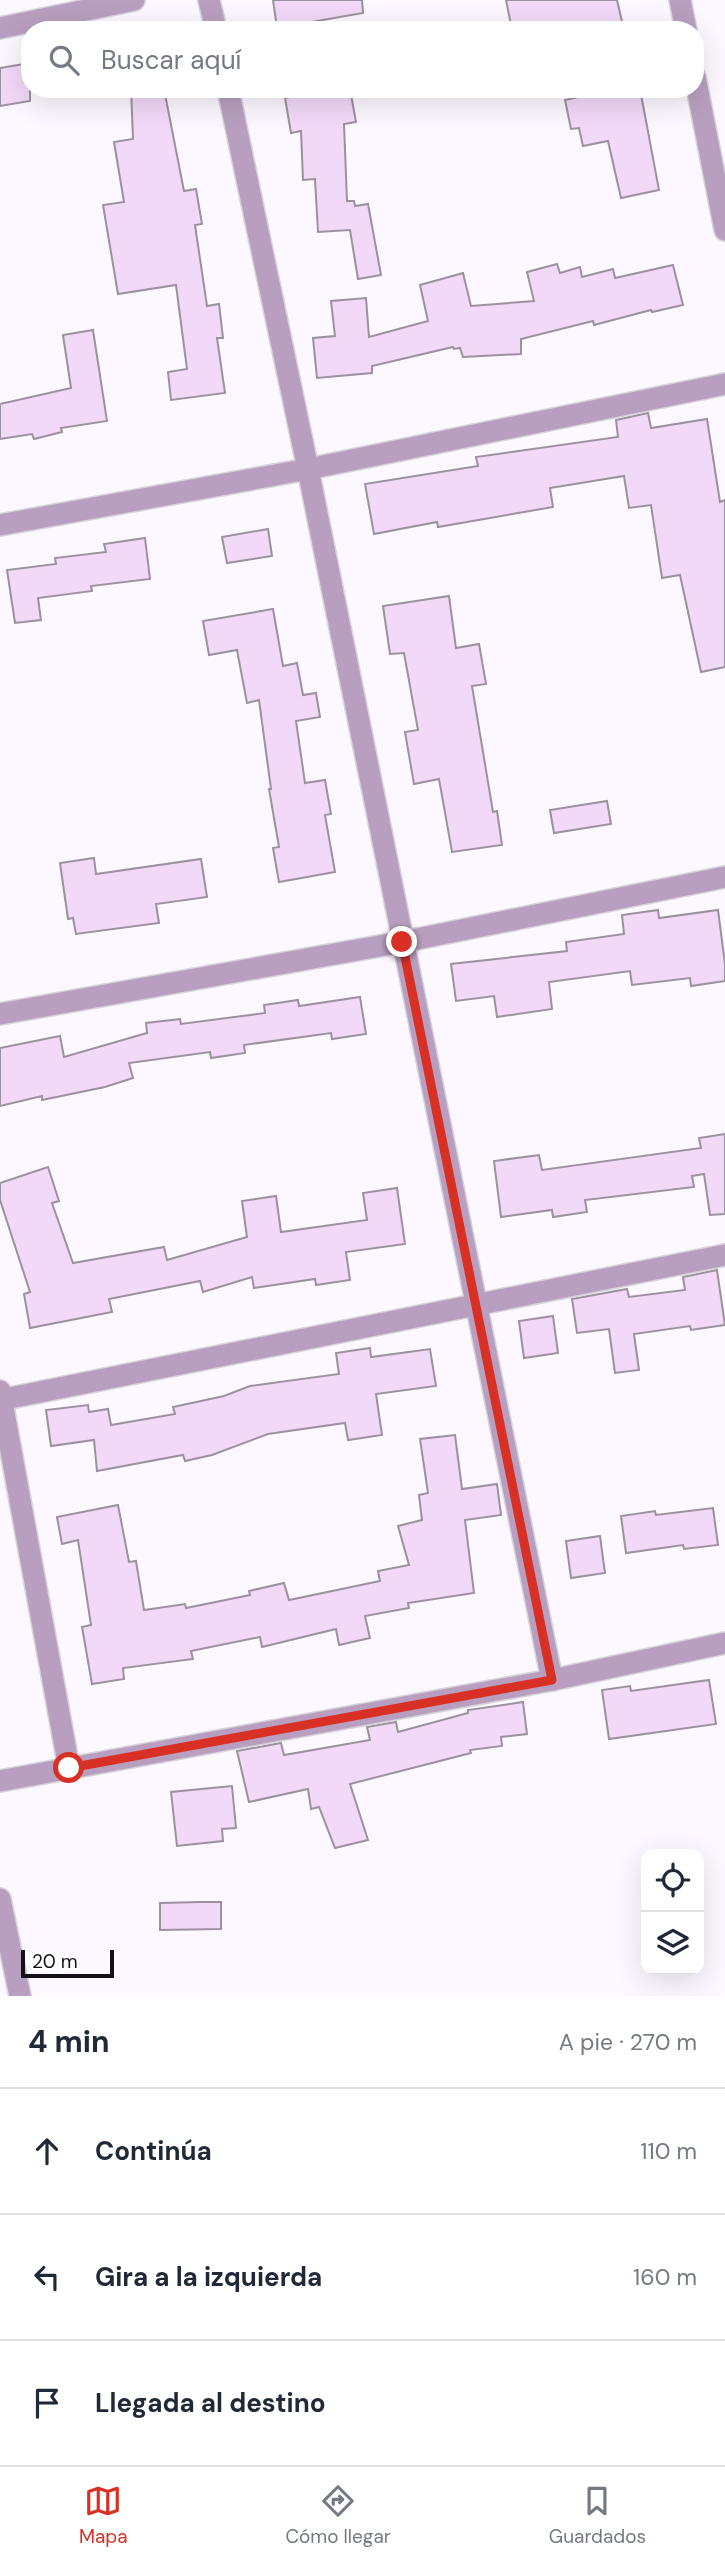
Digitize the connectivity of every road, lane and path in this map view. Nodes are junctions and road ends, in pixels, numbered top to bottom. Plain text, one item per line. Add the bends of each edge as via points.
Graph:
1 (134, 0) edge
2 (209, 0) edge
3 (680, 0) edge
4 (34, 21) edge
5 (214, 21) edge
6 (684, 21) edge
7 (21, 24) edge
8 (0, 28) edge
9 (230, 98) edge
10 (699, 98) edge
11 (725, 230) edge
12 (725, 384) edge
13 (308, 469) junction
14 (0, 524) edge
15 (725, 877) edge
16 (402, 942) junction
17 (0, 1014) edge
18 (725, 1255) edge
19 (475, 1305) junction
20 (1, 1397) edge
21 (725, 1643) edge
22 (552, 1680) junction
23 (69, 1768) junction
24 (0, 1781) edge
25 (0, 1899) edge
26 (20, 1996) edge

1 - 4 street
2 - 5 street
3 - 6 street
7 - 8 street
9 - 13 street
10 - 11 street
12 - 13 street
13 - 14 street
13 - 16 street
15 - 16 street
16 - 17 street
16 - 19 street
18 - 19 street
19 - 20 street
19 - 22 street
20 - 23 street
21 - 22 street
22 - 23 street
23 - 24 street
25 - 26 street

